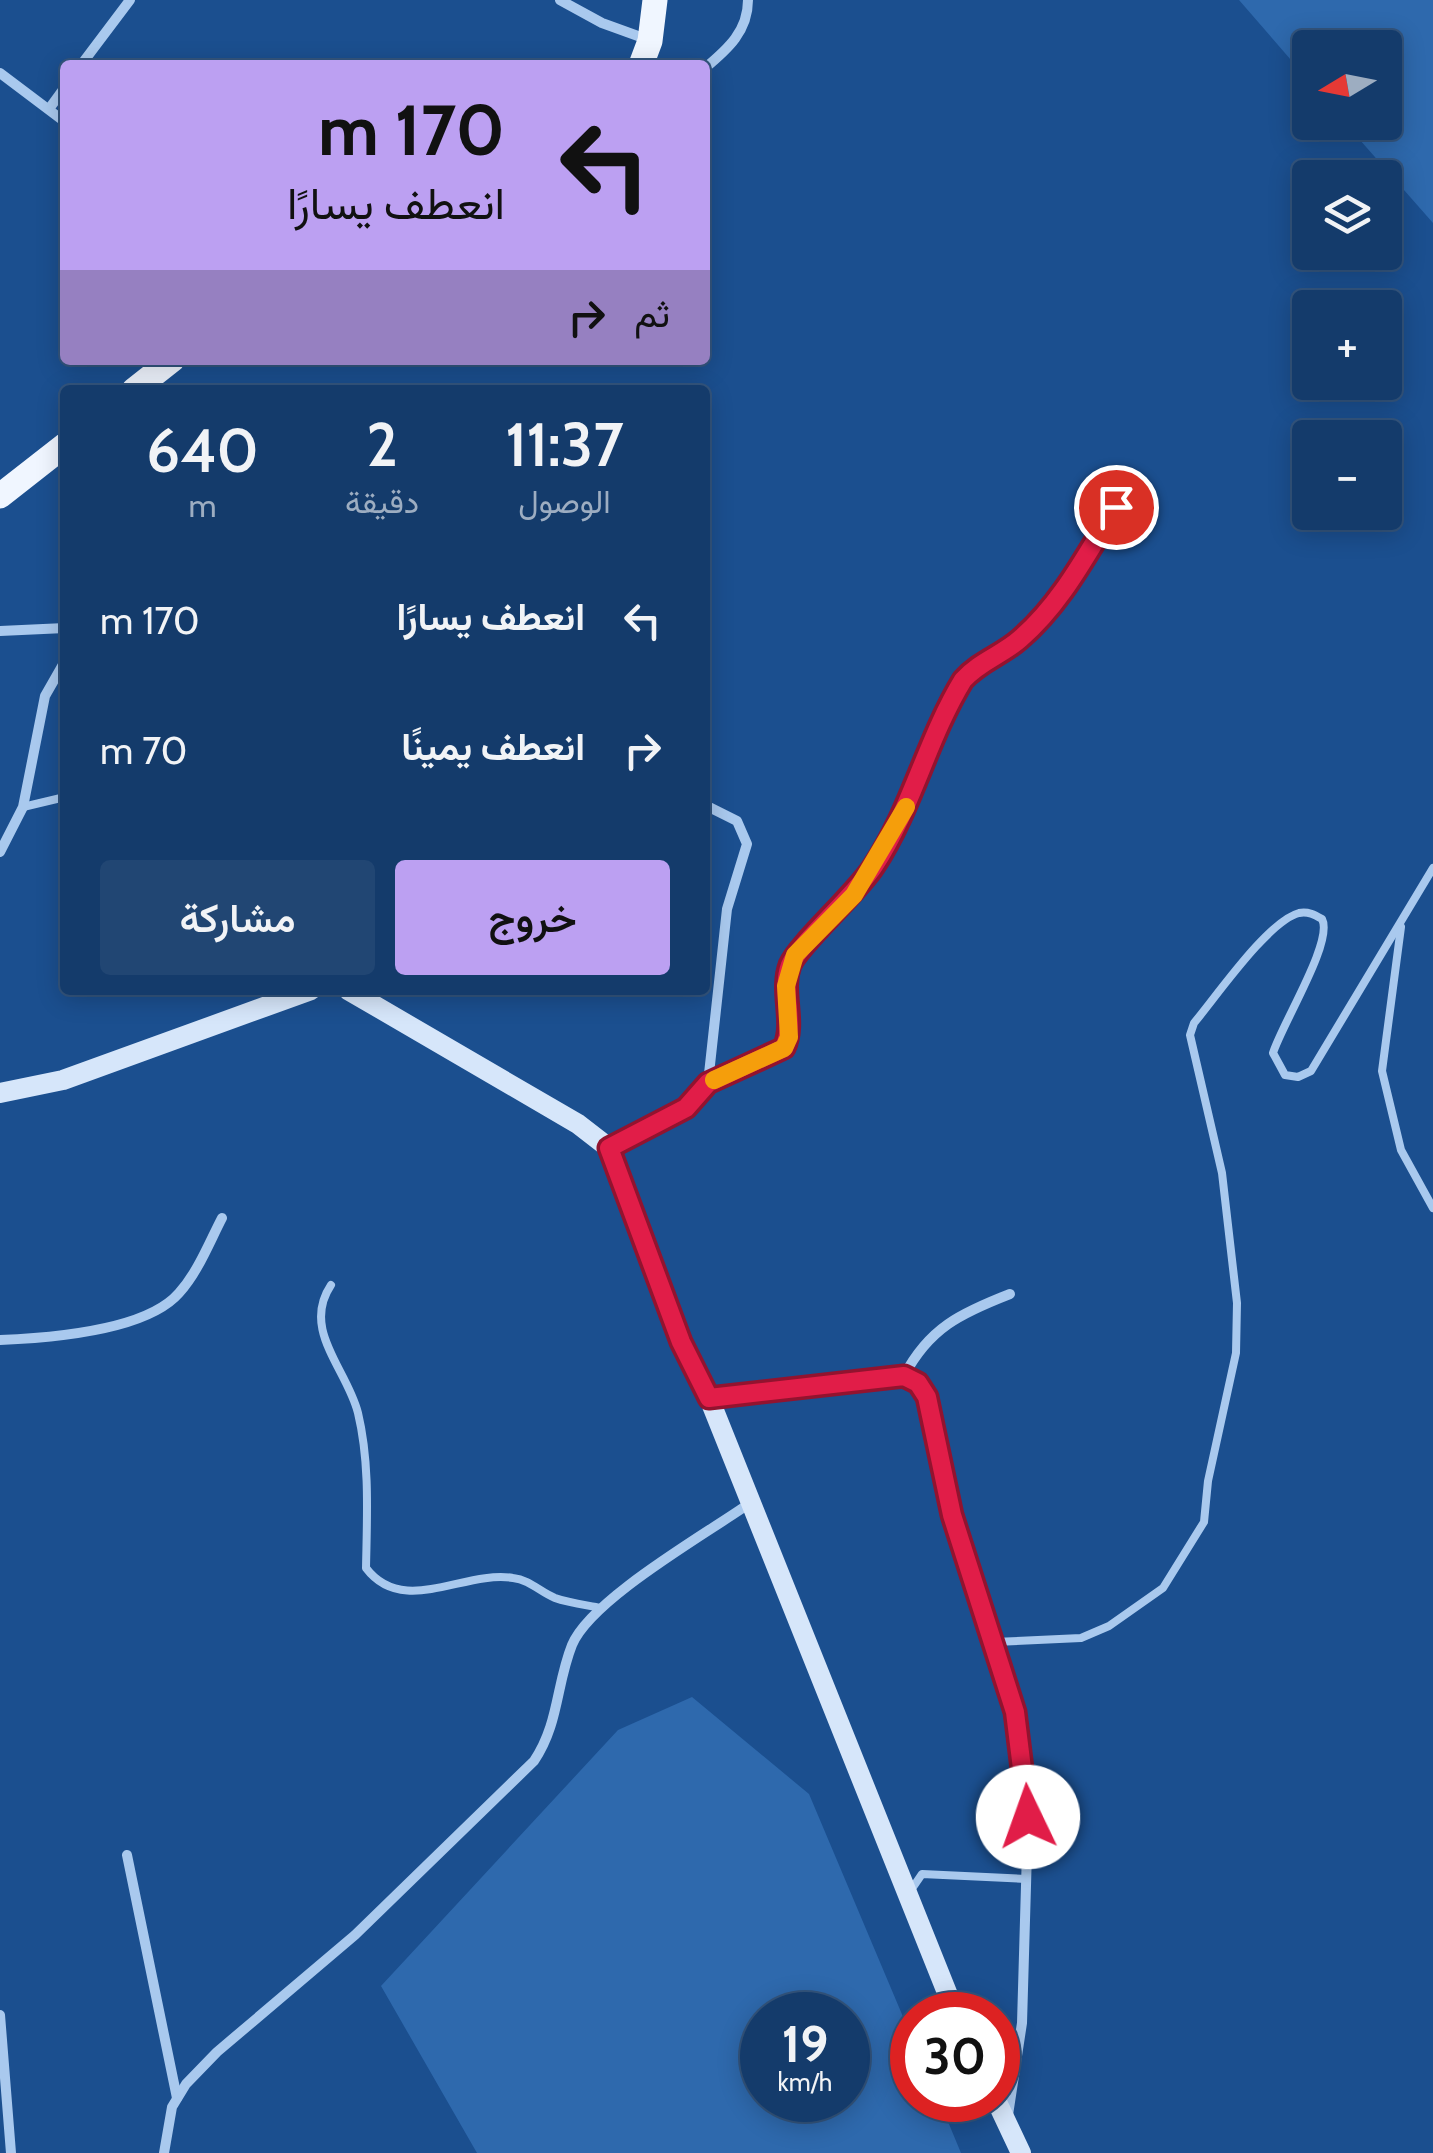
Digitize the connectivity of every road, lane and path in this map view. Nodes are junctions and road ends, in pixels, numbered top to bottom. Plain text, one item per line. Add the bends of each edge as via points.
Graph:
1 (130, 0) edge
2 (560, 0) edge
3 (655, 0) edge
4 (748, 0) edge
5 (645, 53) edge
6 (86, 60) edge
7 (710, 64) edge
8 (0, 73) edge
9 (60, 93) edge
10 (48, 109) junction
11 (60, 118) edge
12 (166, 365) edge
13 (140, 385) edge
14 (60, 449) edge
15 (0, 496) edge
16 (1116, 507) dead end
17 (60, 628) edge
18 (0, 631) edge
19 (60, 670) edge
20 (60, 797) edge
21 (23, 806) junction
22 (710, 808) edge
23 (0, 852) edge
24 (1433, 868) edge
25 (1401, 922) junction
26 (297, 995) edge
27 (357, 995) edge
28 (708, 1083) junction
29 (0, 1093) edge
30 (609, 1148) junction
31 (1433, 1208) edge
32 (222, 1218) dead end
33 (331, 1285) dead end
34 (1010, 1294) dead end
35 (0, 1340) edge
36 (904, 1376) junction
37 (709, 1398) junction
38 (750, 1503) junction
39 (601, 1608) junction
40 (994, 1642) junction
41 (127, 1855) dead end
42 (1026, 1879) junction
43 (906, 1896) junction
44 (946, 1992) edge
45 (0, 2014) edge
46 (1020, 2037) edge
47 (177, 2099) junction
48 (1007, 2122) edge
49 (11, 2153) edge
50 (164, 2153) edge
51 (1021, 2153) edge

1 - 6 street
2 - 5 street
3 - 5 main road
4 - 7 street via 735,42
8 - 10 street
9 - 10 street
10 - 11 street
12 - 13 main road
14 - 15 main road
16 - 28 street via 1058,600 1018,642 979,662 957,689 874,866 795,955 786,986 784,1048
17 - 18 street
19 - 21 street via 45,696
20 - 21 lane
21 - 23 street
22 - 28 street via 737,821 747,844 727,909
24 - 25 lane
25 - 31 lane via 1382,1071 1401,1150
25 - 40 lane via 1310,1072 1298,1078 1286,1075 1272,1053 1326,940 1327,927 1311,913 1299,913 1272,933 1194,1023 1190,1036 1222,1172 1237,1303 1236,1353 1204,1522 1163,1588 1109,1626 1082,1638
26 - 29 street via 63,1080
27 - 30 street
28 - 30 street via 686,1108
30 - 37 street via 681,1342
32 - 35 street via 178,1295 153,1313
33 - 39 lane via 319,1325 358,1413 366,1568 374,1579 394,1591 510,1577 553,1598
34 - 36 street via 949,1320 926,1338
36 - 37 street
36 - 40 street via 927,1397 952,1515
37 - 38 street
38 - 39 street
38 - 43 street
39 - 47 street via 570,1648 550,1737 534,1761 355,1935 217,2052
40 - 42 street via 1025,1764
41 - 47 street
42 - 43 lane via 922,1874
42 - 46 street
43 - 44 street
45 - 49 street
47 - 50 street
48 - 51 street

